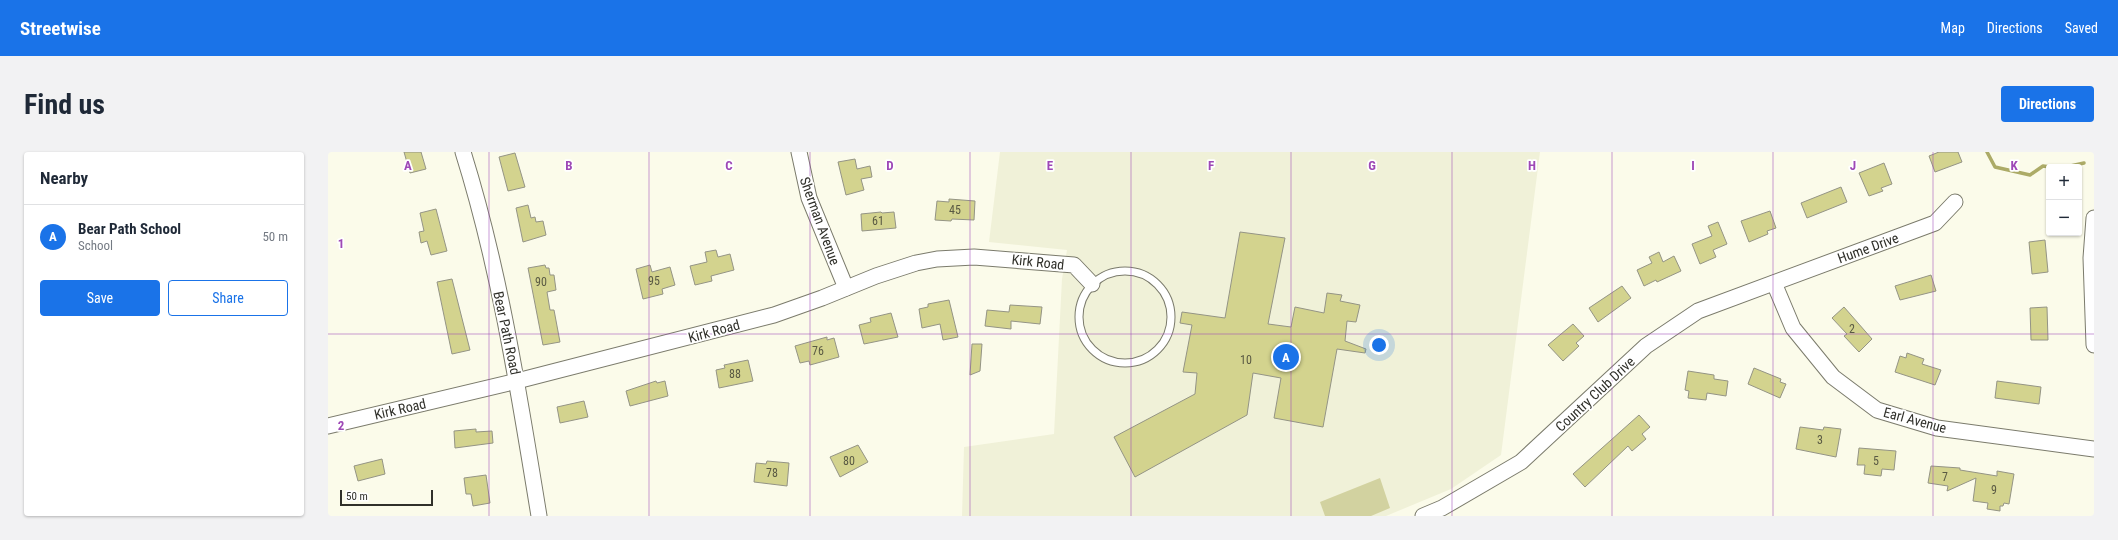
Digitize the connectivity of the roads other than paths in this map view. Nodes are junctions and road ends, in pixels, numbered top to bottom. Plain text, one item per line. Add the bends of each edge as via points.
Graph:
1 (463, 152) edge
2 (799, 152) edge
3 (1955, 202) dead end
4 (2094, 218) edge
5 (1774, 283) junction
6 (1092, 284) junction
7 (846, 288) junction
8 (2094, 345) edge
9 (517, 381) junction
10 (328, 426) edge
11 (2094, 449) edge
12 (539, 516) edge
13 (1423, 516) edge

1 - 9 street, Bear Path Road via 480,208
2 - 7 street, Sherman Avenue via 809,198
3 - 5 street, Hume Drive via 1936,223
4 - 8 street via 2091,258
5 - 11 street, Earl Avenue via 1794,328 1823,365 1833,377 1876,410 1937,428
5 - 13 street, Country Club Drive via 1698,311 1646,346 1521,462 1442,508
6 - 6 lane via 1082,298 1079,313 1080,329 1087,344 1098,355 1113,362 1129,363 1144,359 1158,350 1166,338 1170,324 1170,309 1166,296 1157,284 1145,275 1132,271 1117,271 1103,276
6 - 7 street, Kirk Road via 1074,266 974,257 916,263 896,268
7 - 9 street, Kirk Road via 774,315
9 - 10 street, Kirk Road
9 - 12 street, Bear Path Road

